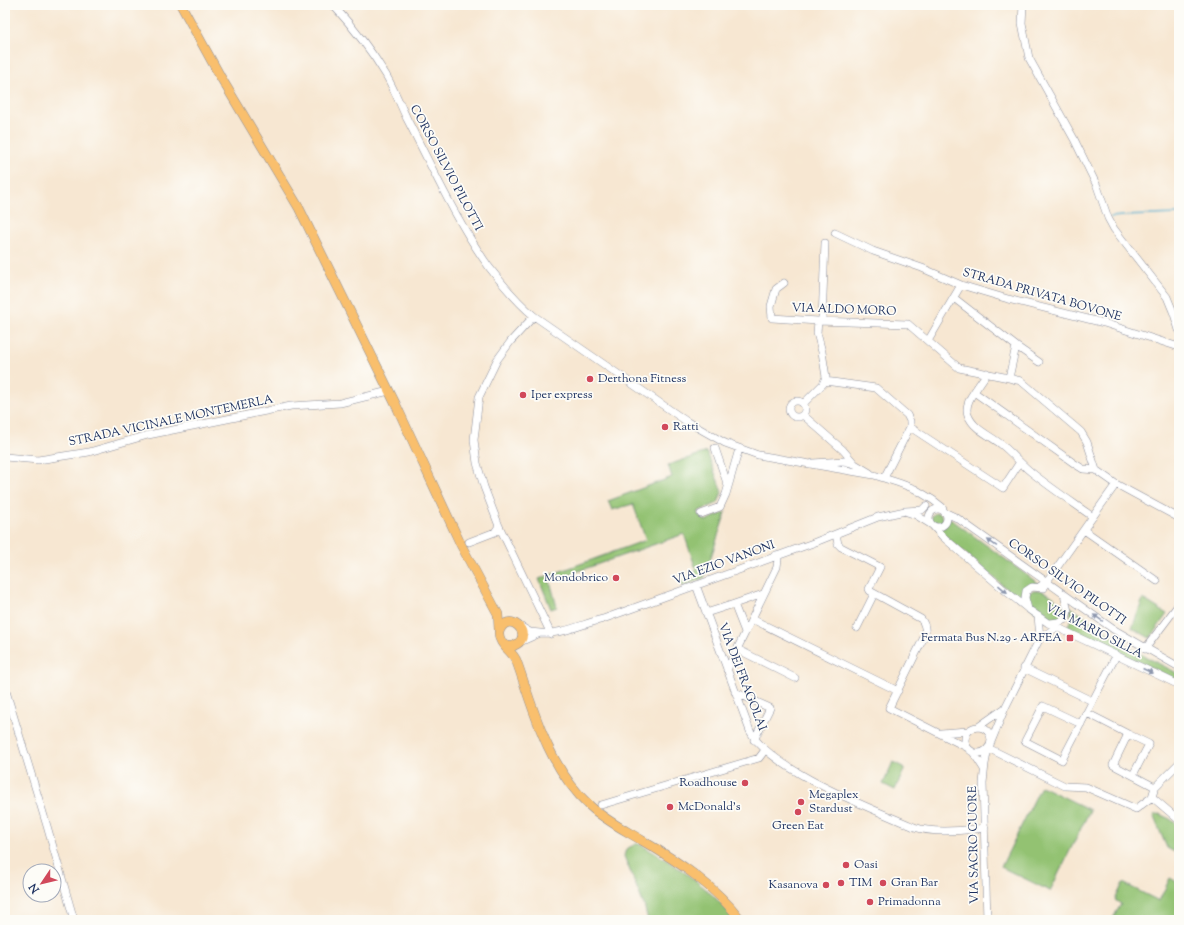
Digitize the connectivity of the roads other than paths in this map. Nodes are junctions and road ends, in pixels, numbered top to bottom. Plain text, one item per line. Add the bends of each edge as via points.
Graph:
1 (181, 5) edge
2 (333, 5) edge
3 (1023, 5) edge
4 (835, 233) dead end
5 (826, 243) dead end
6 (784, 283) dead end
7 (961, 285) junction
8 (954, 298) junction
9 (534, 316) junction
10 (820, 321) junction
11 (1179, 330) edge
12 (928, 340) junction
13 (1016, 346) junction
14 (1179, 347) edge
15 (1039, 362) dead end
16 (987, 373) junction
17 (1009, 378) junction
18 (825, 381) junction
19 (389, 391) junction
20 (974, 392) junction
21 (803, 404) junction
22 (803, 415) junction
23 (910, 427) junction
24 (838, 446) junction
25 (715, 448) dead end
26 (739, 449) junction
27 (5, 457) edge
28 (837, 462) junction
29 (1020, 462) junction
30 (852, 463) junction
31 (803, 464) junction
32 (1096, 470) junction
33 (842, 471) junction
34 (874, 475) junction
35 (884, 478) junction
36 (1116, 484) junction
37 (728, 487) junction
38 (915, 490) junction
39 (926, 506) junction
40 (905, 511) junction
41 (944, 512) junction
42 (701, 514) dead end
43 (929, 516) junction
44 (1093, 517) junction
45 (1179, 518) edge
46 (932, 525) junction
47 (499, 526) junction
48 (1084, 530) junction
49 (836, 534) junction
50 (469, 542) dead end
51 (776, 555) junction
52 (1157, 581) dead end
53 (1046, 582) junction
54 (696, 585) junction
55 (1039, 587) junction
56 (1058, 590) junction
57 (764, 594) junction
58 (874, 594) junction
59 (1064, 595) junction
60 (490, 600) junction
61 (734, 604) junction
62 (1179, 604) edge
63 (1028, 609) junction
64 (706, 613) junction
65 (1038, 616) junction
66 (752, 619) junction
67 (1048, 623) junction
68 (515, 624) junction
69 (1057, 627) junction
70 (857, 628) dead end
71 (500, 630) junction
72 (746, 632) junction
73 (540, 633) junction
74 (551, 634) junction
75 (1040, 638) junction
76 (520, 642) junction
77 (505, 645) junction
78 (737, 649) junction
79 (1145, 649) junction
80 (1116, 656) junction
81 (519, 667) junction
82 (1179, 667) edge
83 (1024, 668) junction
84 (727, 670) junction
85 (795, 678) dead end
86 (1179, 685) edge
87 (5, 688) edge
88 (898, 691) junction
89 (735, 692) junction
90 (1092, 701) junction
91 (1005, 708) junction
92 (1086, 713) junction
93 (1081, 724) junction
94 (978, 727) junction
95 (968, 731) junction
96 (941, 733) junction
97 (1128, 734) junction
98 (754, 740) junction
99 (989, 745) junction
100 (765, 750) junction
101 (970, 750) junction
102 (1179, 763) edge
103 (984, 769) junction
104 (1133, 775) junction
105 (1156, 786) junction
106 (1152, 797) junction
107 (601, 806) dead end
108 (1179, 820) edge
109 (985, 828) junction
110 (74, 920) edge
111 (741, 920) edge
112 (987, 920) edge

1 - 19 main road via 299,208
2 - 9 street, CORSO SILVIO PILOTTI via 369,48 386,76 456,216 478,252 503,285
3 - 11 street via 1022,22 1029,58 1074,139 1114,229 1166,297
4 - 7 street, STRADA PRIVATA BOVONE via 873,251
5 - 10 street
6 - 10 street, VIA ALDO MORO via 776,289 771,306 772,318
7 - 8 street
7 - 14 street, STRADA PRIVATA BOVONE via 1104,323
8 - 12 street
8 - 13 street
9 - 26 street, CORSO SILVIO PILOTTI via 686,421 725,444
9 - 47 street via 497,360 479,397 474,440 477,463
10 - 12 street, VIA ALDO MORO via 908,324
10 - 18 street via 817,333
12 - 16 street, VIA ALDO MORO via 959,368
13 - 15 street
13 - 17 street
16 - 17 street, VIA ALDO MORO
16 - 20 street
17 - 32 street, VIA ALDO MORO via 1021,382 1081,432
18 - 21 street
18 - 23 street via 876,388 907,415
19 - 27 street, STRADA VICINALE MONTEMERLA via 340,403 291,406 155,434 89,452 38,460
19 - 60 main road via 461,546
20 - 29 street via 967,406 972,421
20 - 32 street via 1075,464 1083,469
21 - 22 street
21 - 22 street via 796,402 791,404 789,409 793,416
22 - 24 street
23 - 29 street via 1003,488
23 - 35 street
24 - 28 street
24 - 30 street
25 - 37 street
26 - 31 street, CORSO SILVIO PILOTTI
26 - 37 street
28 - 30 street, CORSO SILVIO PILOTTI
28 - 31 street, CORSO SILVIO PILOTTI
28 - 33 street
29 - 44 street
30 - 33 street
30 - 34 street, CORSO SILVIO PILOTTI
31 - 33 street, CORSO SILVIO PILOTTI
32 - 36 street
33 - 34 street, CORSO SILVIO PILOTTI
34 - 35 street, CORSO SILVIO PILOTTI
35 - 38 street, CORSO SILVIO PILOTTI
36 - 44 street
36 - 45 street
37 - 42 street via 720,507
38 - 39 street
38 - 41 street, CORSO SILVIO PILOTTI via 933,500
39 - 40 street, VIA EZIO VANONI via 922,510
39 - 43 street
40 - 46 street
40 - 49 street, VIA EZIO VANONI via 878,517
41 - 43 street via 936,510
41 - 46 street via 945,524 938,527
53 -> 41 street, CORSO SILVIO PILOTTI via 957,518
43 - 46 street
44 - 48 street
46 -> 63 street, VIA MARIO SILLA
47 - 50 street via 495,532
47 - 74 street
48 - 52 street
48 - 53 street
49 - 51 street, VIA EZIO VANONI
49 - 58 street via 841,547 880,567 869,589
51 - 54 street, VIA EZIO VANONI
51 - 57 street via 776,567
53 - 55 street
53 - 56 street, CORSO SILVIO PILOTTI
54 - 64 street, VIA DEI FRAGOLAI
54 - 74 street, VIA EZIO VANONI via 603,619
55 - 56 street
55 - 63 street via 1032,587 1026,591
56 - 59 street, CORSO SILVIO PILOTTI
57 - 61 street
57 - 66 street
58 - 70 street
58 - 88 street via 921,619 925,627 925,635
59 - 67 street via 1068,611 1066,618
79 -> 59 street, CORSO SILVIO PILOTTI
60 - 68 main road
60 - 71 main road via 498,614
61 - 64 street
61 - 72 street
62 - 79 street
63 - 65 street, VIA MARIO SILLA
64 - 84 street, VIA DEI FRAGOLAI
65 - 67 street, VIA MARIO SILLA
65 - 75 street
66 - 72 street
66 - 88 street
67 - 69 street, VIA MARIO SILLA
68 - 71 main road via 507,623
68 - 73 street, VIA EZIO VANONI via 530,632
68 - 76 main road via 520,627
69 - 75 street
69 - 80 street, VIA MARIO SILLA
71 - 77 main road via 499,639
72 - 78 street
73 - 74 street, VIA EZIO VANONI
73 - 76 street
75 - 83 street, VIA SACRO CUORE
76 - 77 main road via 513,646
76 - 81 main road
77 - 81 main road
78 - 84 street
78 - 85 street
79 - 82 street, CORSO SILVIO PILOTTI
80 -> 86 street, VIA MARIO SILLA
80 - 90 street
81 - 111 main road via 535,717 553,757 574,790 607,820 683,866 720,897
83 - 90 street
83 - 91 street, VIA SACRO CUORE
84 - 89 street, VIA DEI FRAGOLAI
87 - 110 street
88 - 96 street via 889,708
89 - 98 street, VIA DEI FRAGOLAI
89 - 98 street via 770,708
90 - 92 street
91 - 94 street
91 - 99 street, VIA SACRO CUORE
92 - 93 street
92 - 97 street
93 - 93 street via 1043,706 1025,741 1062,760
94 - 95 street
94 - 99 street via 990,734
95 - 96 street
95 - 101 street via 965,743
96 - 101 street
97 - 104 street via 1113,765
97 - 104 street via 1149,744
98 - 100 street, VIA DEI FRAGOLAI
99 - 101 street via 980,753
99 - 103 street, VIA SACRO CUORE
99 - 106 street via 1065,786 1086,787 1136,809
100 - 107 street via 759,758
100 - 109 street, VIA DEI FRAGOLAI via 818,783 922,830
101 - 103 street, VIA SACRO CUORE
102 - 105 street
103 - 109 street, VIA SACRO CUORE
104 - 105 street
105 - 106 street
106 - 108 street
109 - 112 street, VIA SACRO CUORE

